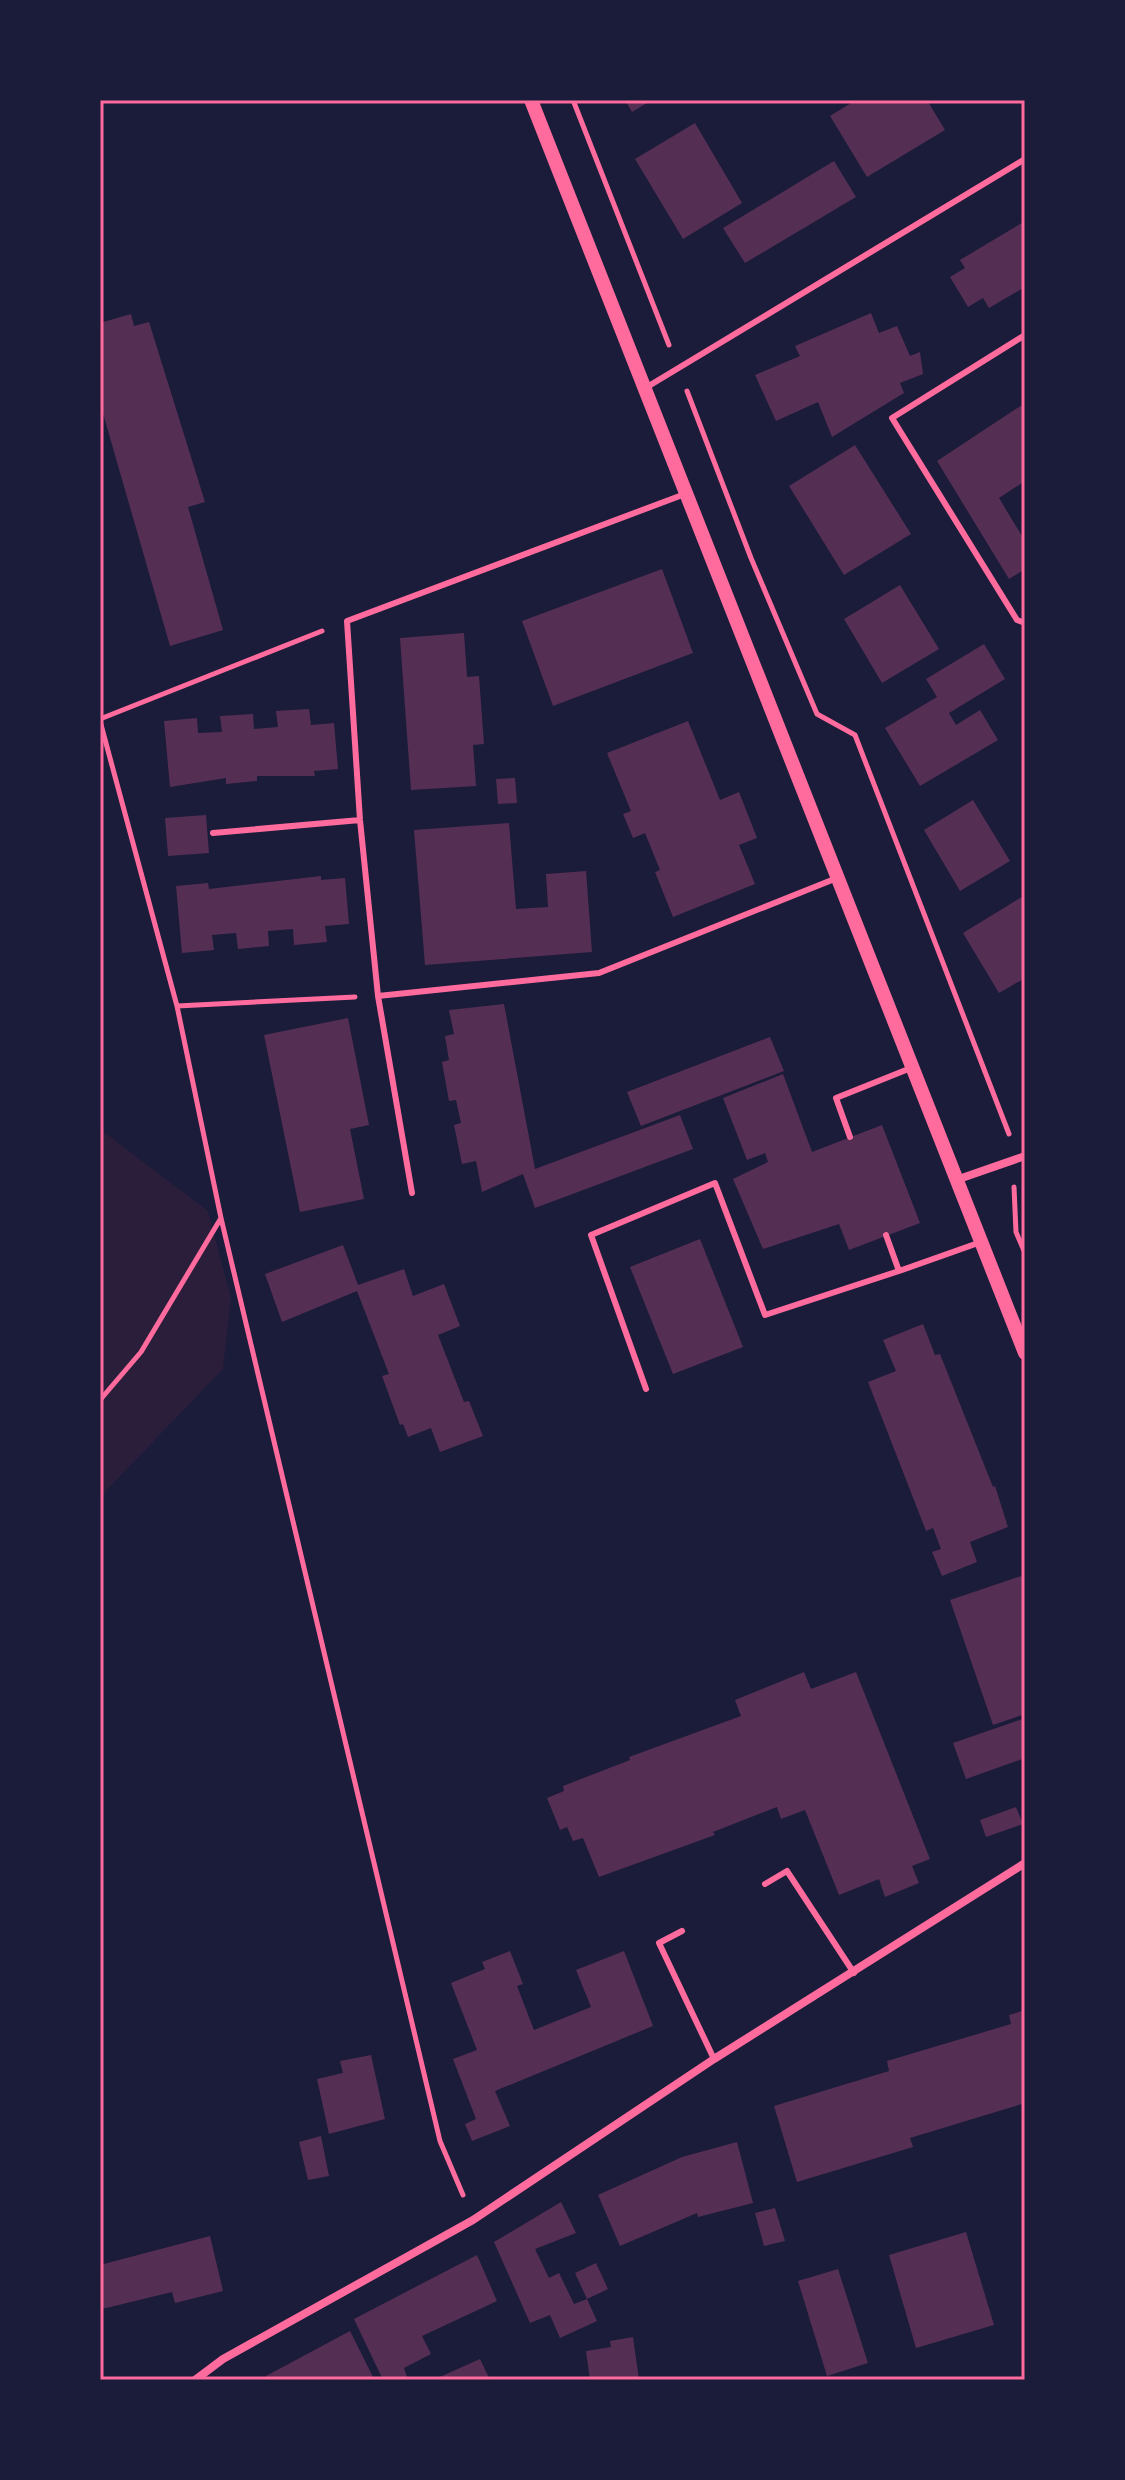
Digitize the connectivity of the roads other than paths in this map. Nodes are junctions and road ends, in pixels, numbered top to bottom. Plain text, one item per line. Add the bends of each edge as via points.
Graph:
1 (531, 100) edge
2 (1025, 159) edge
3 (1025, 335) edge
4 (644, 389) junction
5 (685, 494) junction
6 (1025, 623) edge
7 (360, 820) junction
8 (213, 833) dead end
9 (837, 878) junction
10 (378, 996) junction
11 (911, 1068) junction
12 (850, 1137) dead end
13 (1025, 1156) edge
14 (956, 1180) junction
15 (412, 1193) dead end
16 (886, 1235) dead end
17 (981, 1242) junction
18 (899, 1271) junction
19 (1025, 1353) edge
20 (646, 1389) dead end
21 (1025, 1863) edge
22 (765, 1884) dead end
23 (682, 1931) dead end
24 (854, 1973) junction
25 (714, 2059) junction
26 (195, 2380) edge

1 - 4 street
2 - 4 lane
3 - 6 lane via 892,418 1017,620
4 - 5 street
5 - 7 lane via 347,621
5 - 9 street
7 - 8 lane
7 - 10 lane
9 - 10 lane via 599,973
9 - 11 street
10 - 15 lane
11 - 12 lane via 836,1098
11 - 14 street
13 - 14 street
14 - 17 street
16 - 18 lane
17 - 18 lane
17 - 19 street
18 - 20 lane via 765,1315 715,1183 591,1235
21 - 24 street
22 - 24 lane via 787,1871
23 - 25 lane via 659,1943
24 - 25 street
25 - 26 street via 473,2220 223,2359

